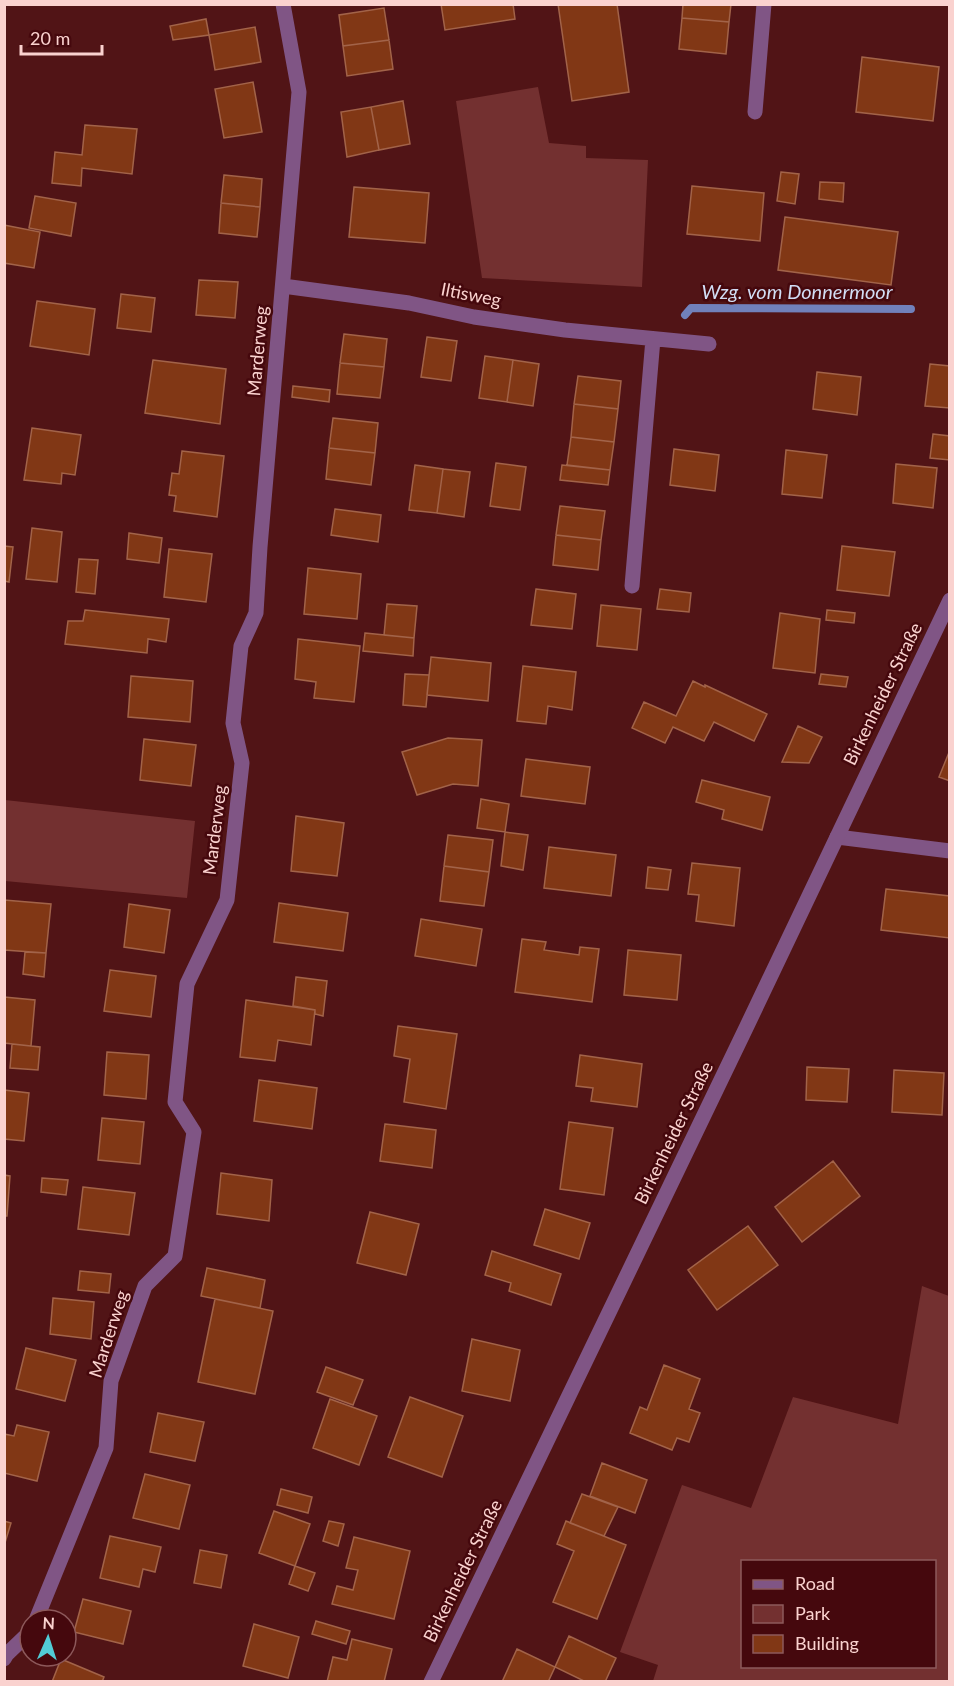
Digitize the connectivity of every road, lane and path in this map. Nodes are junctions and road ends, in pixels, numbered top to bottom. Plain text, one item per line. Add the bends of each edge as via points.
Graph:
1 (283, 4) edge
2 (764, 4) edge
3 (755, 112) dead end
4 (283, 285) junction
5 (653, 339) junction
6 (709, 344) dead end
7 (632, 586) dead end
8 (950, 600) edge
9 (837, 837) junction
10 (950, 851) edge
11 (41, 1608) edge
12 (18, 1643) edge
13 (4, 1659) edge
14 (431, 1682) edge

1 - 4 street, Marderweg via 300,92
2 - 3 street
4 - 5 street, Iltisweg via 410,303 474,317
4 - 11 street, Marderweg via 256,613 241,646 233,723 242,763 227,900 187,984 176,1102 194,1132 175,1256 145,1286 111,1381 106,1448
5 - 6 street, Iltisweg
5 - 7 street
8 - 9 street, Birkenheider Straße
9 - 10 street
9 - 14 street, Birkenheider Straße
12 - 13 street

